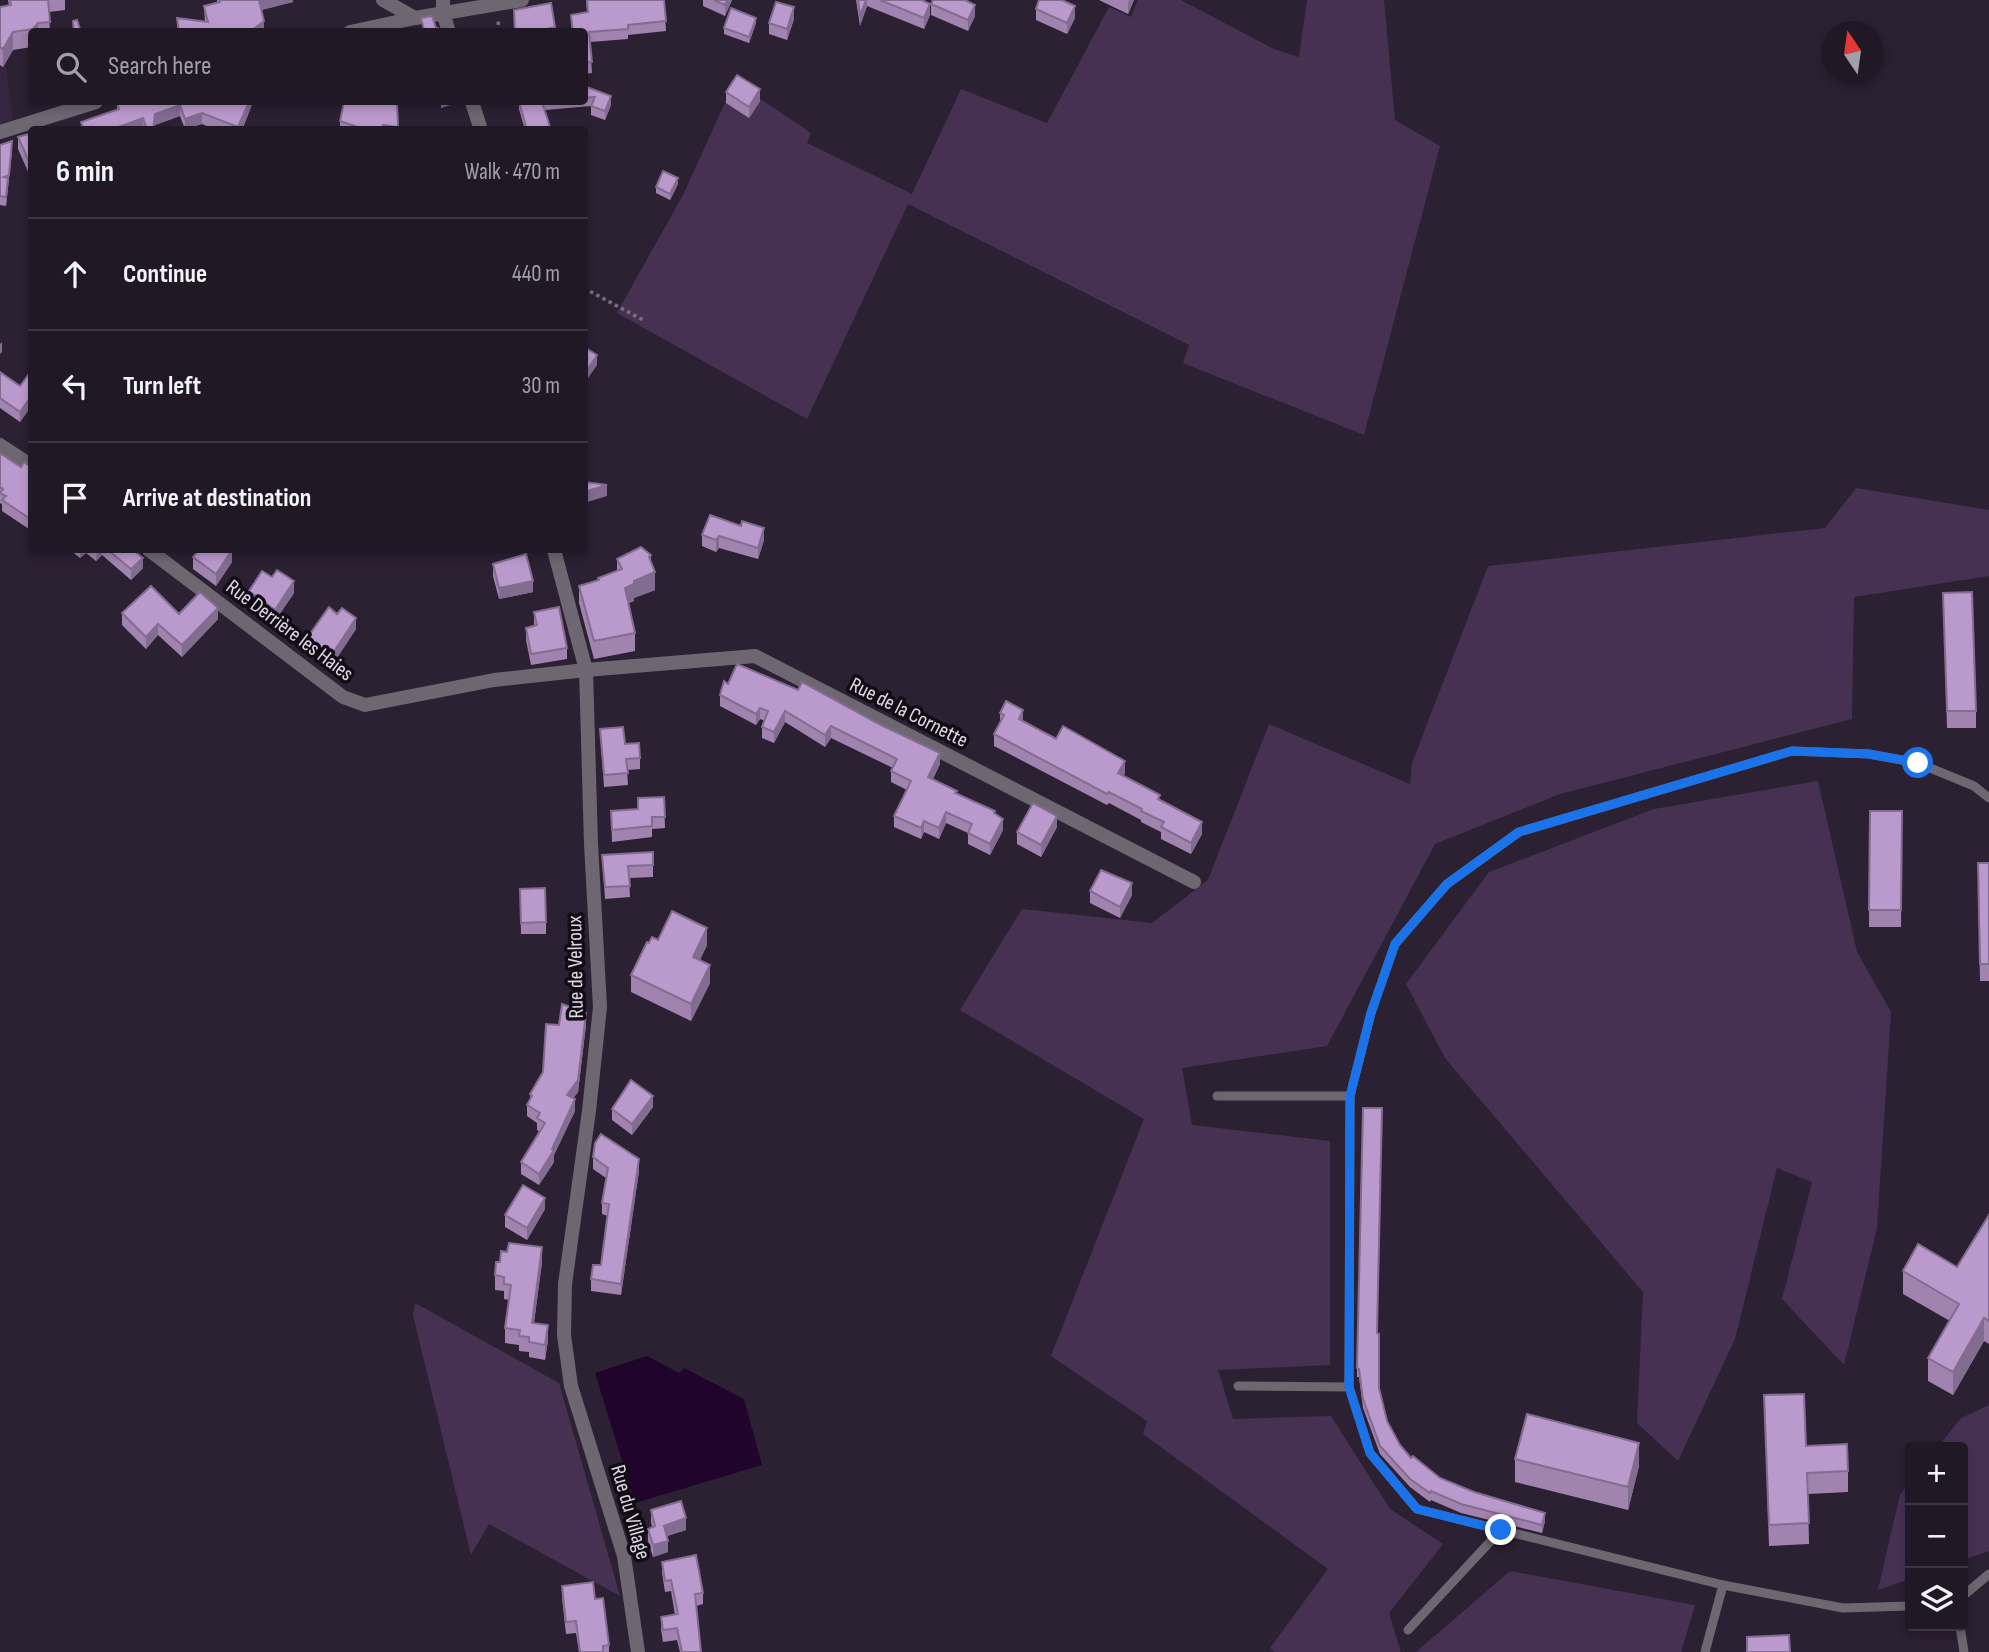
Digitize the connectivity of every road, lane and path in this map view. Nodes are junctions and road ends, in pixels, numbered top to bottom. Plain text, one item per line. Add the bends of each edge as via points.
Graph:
1 (383, 0) edge
2 (522, 0) edge
3 (443, 7) edge
4 (415, 18) junction
5 (369, 28) edge
6 (448, 28) edge
7 (86, 105) edge
8 (473, 105) edge
9 (480, 126) edge
10 (0, 132) edge
11 (588, 290) edge
12 (643, 320) dead end
13 (0, 445) edge
14 (28, 463) edge
15 (153, 553) edge
16 (555, 553) edge
17 (586, 670) junction
18 (1989, 798) edge
19 (1194, 883) dead end
20 (1350, 1096) junction
21 (1217, 1097) dead end
22 (571, 1386) joint
23 (1238, 1386) dead end
24 (1349, 1387) junction
25 (1501, 1530) junction
26 (1989, 1574) edge
27 (1723, 1586) junction
28 (1968, 1592) edge
29 (1905, 1606) edge
30 (1408, 1630) dead end
31 (1961, 1631) edge
32 (638, 1652) edge
33 (1705, 1652) edge
34 (1964, 1652) edge

1 - 4 street
2 - 3 street
3 - 4 street
3 - 6 street
4 - 5 street
7 - 10 street
8 - 9 street
11 - 12 path
13 - 14 street
15 - 17 street, Rue Derrière les Haies via 343,697 365,705 494,680
16 - 17 street, Rue de Velroux
17 - 19 street, Rue de la Cornette via 755,656
17 - 22 street, Rue de Velroux via 600,1007 565,1284 564,1335
18 - 20 lane via 1974,786 1918,763 1869,754 1792,751 1519,832 1447,884 1395,944
20 - 21 lane
20 - 24 lane
22 - 32 street, Rue du Village via 624,1556
23 - 24 lane
24 - 25 lane via 1370,1453 1417,1509
25 - 27 lane
25 - 30 lane
26 - 28 lane
27 - 29 lane via 1843,1608
27 - 33 lane
31 - 34 lane

